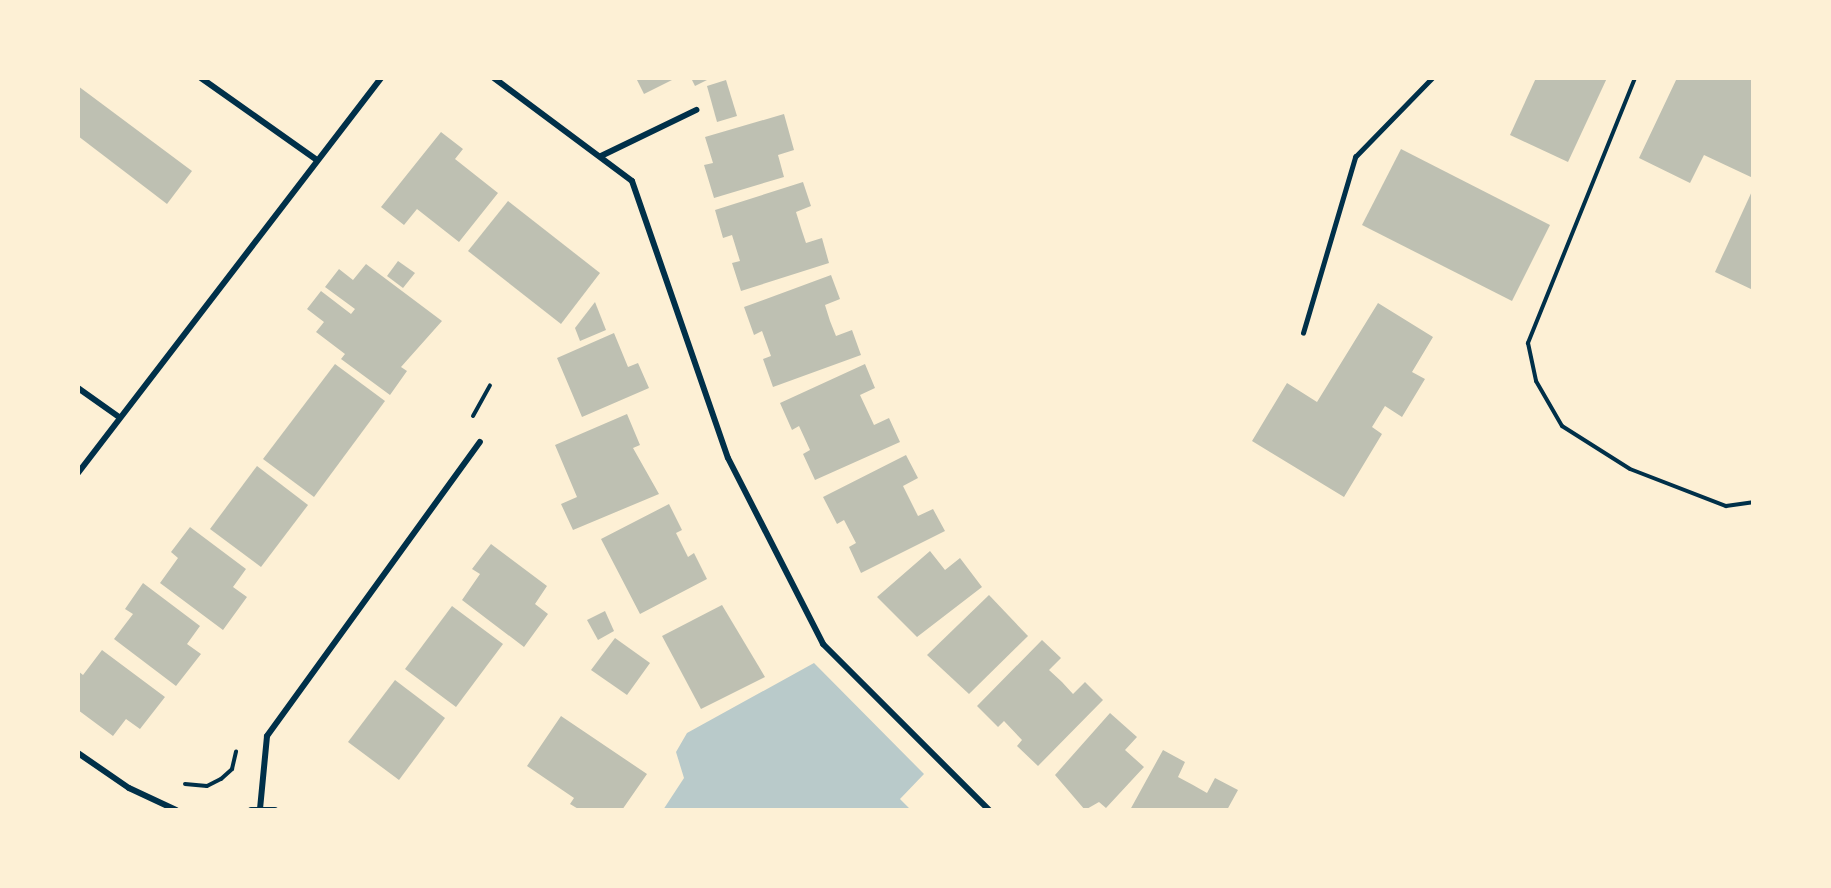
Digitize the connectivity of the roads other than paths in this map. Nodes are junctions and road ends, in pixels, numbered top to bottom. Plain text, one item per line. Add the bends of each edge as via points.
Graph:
1 (201, 78) edge
2 (381, 78) edge
3 (494, 78) edge
4 (1432, 78) edge
5 (696, 110) dead end
6 (601, 156) junction
7 (317, 160) junction
8 (1303, 333) dead end
9 (78, 388) edge
10 (119, 417) junction
11 (480, 442) dead end
12 (78, 473) edge
13 (78, 753) edge
14 (260, 809) edge
15 (176, 810) edge
16 (250, 810) edge
17 (275, 810) edge
18 (989, 810) edge

1 - 7 street
2 - 7 street
3 - 6 street
4 - 8 lane via 1355,157
5 - 6 street
6 - 18 street via 638,190 728,458 823,644
7 - 10 street
9 - 10 street
10 - 12 street
11 - 14 street via 267,736
13 - 15 street via 129,788
14 - 16 street
14 - 17 street

